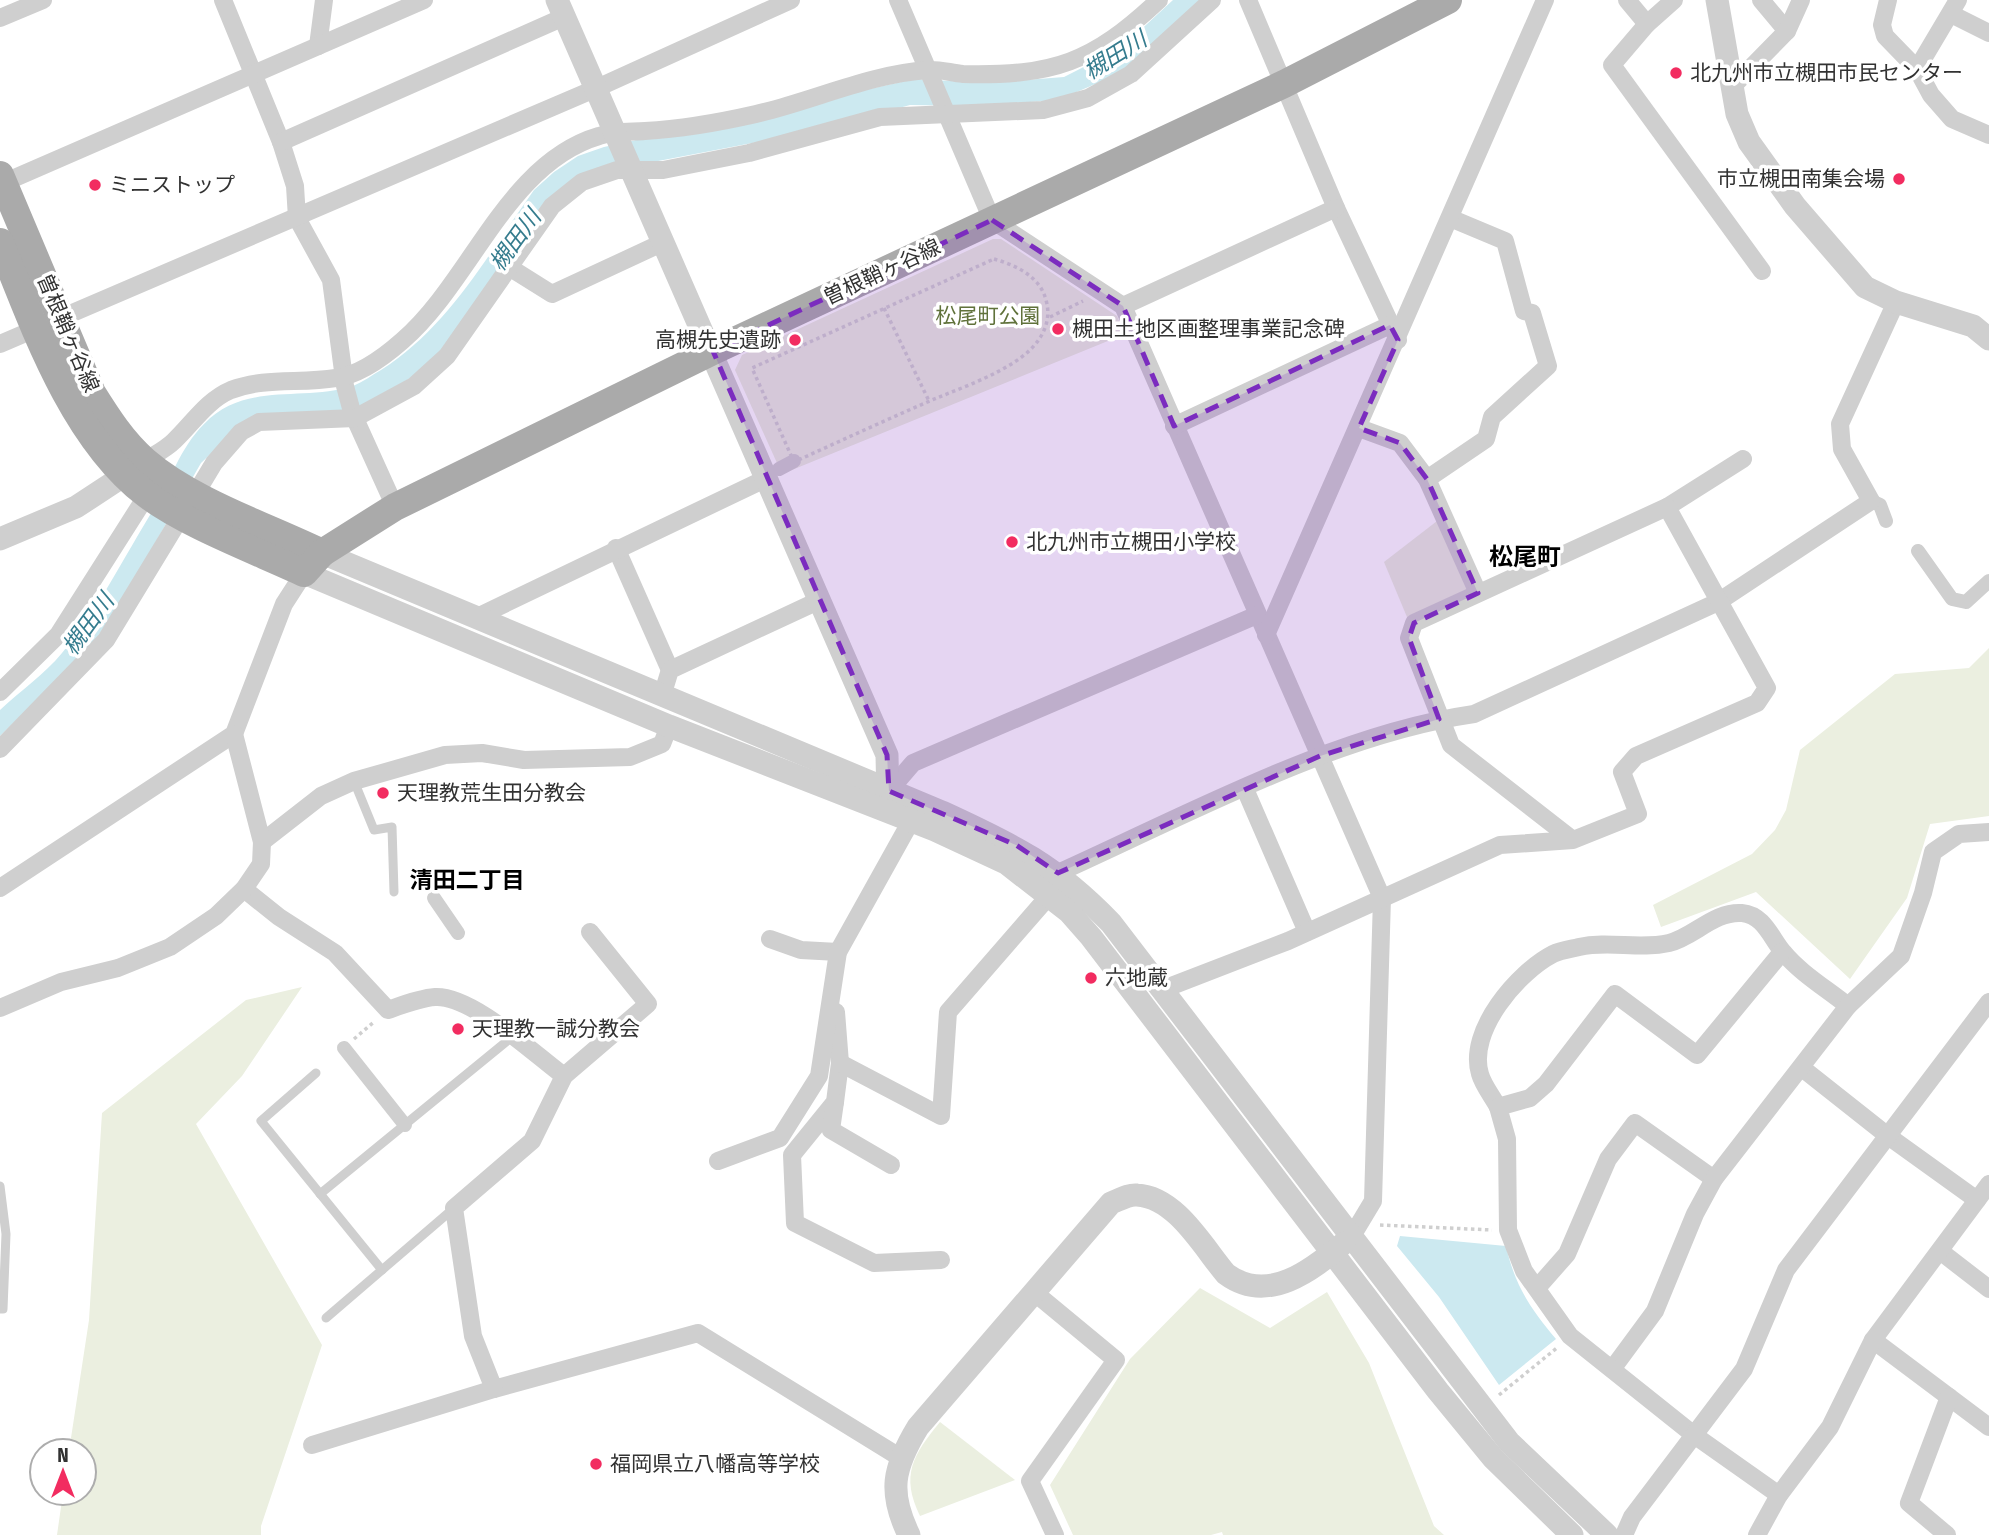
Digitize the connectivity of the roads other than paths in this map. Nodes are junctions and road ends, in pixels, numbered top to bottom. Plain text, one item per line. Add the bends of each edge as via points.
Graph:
1 (223, 0) edge
2 (324, 0) edge
3 (424, 0) edge
4 (791, 0) edge
5 (898, 0) edge
6 (1159, 0) edge
7 (1212, 0) edge
8 (1248, 0) edge
9 (1448, 0) edge
10 (1545, 0) edge
11 (1627, 0) edge
12 (1674, 0) edge
13 (1717, 0) edge
14 (1761, 0) edge
15 (1801, 0) edge
16 (1888, 0) edge
17 (34, 2) edge
18 (1954, 7) edge
19 (561, 9) edge
20 (0, 19) edge
21 (1647, 24) junction
22 (1787, 31) junction
23 (1989, 33) edge
24 (318, 46) junction
25 (1917, 69) junction
26 (255, 73) junction
27 (930, 74) junction
28 (1284, 84) junction
29 (1733, 86) junction
30 (597, 88) junction
31 (943, 108) junction
32 (1989, 135) edge
33 (281, 142) junction
34 (624, 152) junction
35 (2, 179) edge
36 (1336, 208) junction
37 (297, 218) junction
38 (1450, 218) junction
39 (992, 220) junction
40 (664, 242) junction
41 (3, 260) edge
42 (509, 267) junction
43 (1762, 271) dead end
44 (1896, 302) junction
45 (1123, 306) junction
46 (50, 322) junction
47 (1984, 328) edge
48 (1394, 332) junction
49 (0, 344) edge
50 (713, 351) junction
51 (345, 381) junction
52 (354, 415) junction
53 (1174, 426) junction
54 (1359, 428) junction
55 (1743, 459) dead end
56 (794, 461) road end
57 (773, 474) junction
58 (145, 476) junction
59 (1427, 479) junction
60 (1871, 501) junction
61 (186, 503) junction
62 (395, 507) junction
63 (1667, 507) junction
64 (1886, 521) dead end
65 (0, 539) edge
66 (616, 548) junction
67 (1918, 551) dead end
68 (313, 563) junction
69 (1989, 581) edge
70 (1478, 593) junction
71 (818, 601) junction
72 (1718, 602) junction
73 (1257, 615) junction
74 (477, 617) junction
75 (1266, 635) junction
76 (670, 670) junction
77 (0, 692) edge
78 (662, 696) junction
79 (1439, 719) junction
80 (669, 726) junction
81 (234, 734) junction
82 (0, 749) edge
83 (1320, 756) junction
84 (354, 780) junction
85 (1245, 789) junction
86 (888, 801) junction
87 (911, 821) junction
88 (1989, 832) edge
89 (1573, 840) junction
90 (262, 842) junction
91 (1058, 873) junction
92 (0, 888) edge
93 (244, 889) junction
94 (394, 892) dead end
95 (1043, 893) junction
96 (435, 898) dead end
97 (1382, 898) junction
98 (590, 932) dead end
99 (1307, 932) junction
100 (458, 933) dead end
101 (770, 939) dead end
102 (1782, 951) junction
103 (838, 953) junction
104 (833, 984) junction
105 (1161, 990) junction
106 (1989, 1002) edge
107 (1848, 1006) junction
108 (0, 1008) edge
109 (512, 1037) junction
110 (344, 1048) dead end
111 (840, 1063) junction
112 (1802, 1068) junction
113 (316, 1073) dead end
114 (564, 1076) junction
115 (835, 1102) junction
116 (1498, 1107) junction
117 (405, 1125) junction
118 (1888, 1136) junction
119 (718, 1161) dead end
120 (891, 1165) dead end
121 (1714, 1179) junction
122 (1989, 1184) edge
123 (0, 1186) edge
124 (320, 1194) junction
125 (1977, 1200) junction
126 (454, 1208) junction
127 (1355, 1230) junction
128 (3, 1235) edge
129 (1940, 1251) junction
130 (1333, 1252) junction
131 (942, 1260) dead end
132 (382, 1270) junction
133 (1537, 1288) junction
134 (1989, 1289) edge
135 (1035, 1293) junction
136 (0, 1309) edge
137 (326, 1318) dead end
138 (1873, 1340) junction
139 (1613, 1368) junction
140 (494, 1389) junction
141 (1949, 1397) junction
142 (1989, 1427) edge
143 (1694, 1435) junction
144 (312, 1446) dead end
145 (901, 1458) junction
146 (1779, 1495) junction
147 (909, 1535) edge
148 (1055, 1535) edge
149 (1572, 1535) edge
150 (1607, 1535) edge
151 (1624, 1535) edge
152 (1757, 1535) edge
153 (1947, 1535) edge

1 - 26 street
2 - 24 street
3 - 24 street
4 - 30 street
5 - 27 street
6 - 27 street via 1124,32 1084,58 1057,67 1015,73
7 - 31 street via 1131,74 1087,98 1043,110
8 - 28 street
9 - 28 main road, 曽根鞘ヶ谷線
10 - 38 street
11 - 21 street
12 - 21 street
13 - 29 street
14 - 22 street
15 - 22 street
16 - 25 street via 1882,24 1885,36
17 - 20 street
18 - 23 street
18 - 25 street
19 - 30 street
19 - 33 street
21 - 43 street via 1612,65
22 - 29 street
24 - 26 street
25 - 32 street via 1952,119
26 - 33 street
26 - 35 street
27 - 31 street
27 - 34 street via 855,85 754,115 647,131
28 - 36 street
28 - 39 main road, 曽根鞘ヶ谷線
29 - 44 street via 1737,114 1749,142 1795,206 1865,287
30 - 34 street
30 - 37 street
31 - 34 street via 880,117 749,153 663,170
31 - 39 street
33 - 37 street via 295,186
34 - 40 street
34 - 42 street via 617,170 582,182 552,206
34 - 51 street via 595,136 550,160 524,185 429,316 400,344
35 - 46 main road, 曽根鞘ヶ谷線
36 - 45 street
36 - 48 street
37 - 46 street
37 - 51 street via 331,280
38 - 48 street
38 - 59 street via 1504,241 1524,311 1532,313 1548,366 1492,417 1486,439
39 - 45 street
39 - 50 main road, 曽根鞘ヶ谷線
40 - 42 street via 552,294
40 - 50 street
41 - 46 main road, 曽根鞘ヶ谷線
42 - 52 street via 447,356 414,386
44 - 47 street
44 - 60 street via 1840,425 1842,449
45 - 53 street
46 - 49 street
46 - 58 main road, 曽根鞘ヶ谷線 via 70,404 92,438
48 - 53 street
48 - 54 street
50 - 57 street
50 - 62 main road, 曽根鞘ヶ谷線
51 - 52 street
51 - 58 street via 266,381 229,391 200,412
52 - 61 street via 259,422 241,432
52 - 62 street
53 - 73 street
54 - 59 street via 1400,443
54 - 75 street
55 - 63 street
56 - 57 street
57 - 66 street
57 - 71 street
58 - 61 main road, 曽根鞘ヶ谷線
58 - 65 street
58 - 77 street via 58,635
59 - 70 street
60 - 64 street via 1880,505
60 - 72 street
61 - 68 main road
61 - 82 street via 106,640
62 - 68 main road, 曽根鞘ヶ谷線
63 - 70 street
63 - 72 street
66 - 74 street
66 - 76 street
67 - 69 street via 1952,599 1966,602
68 - 74 street
68 - 80 street
68 - 81 street via 284,604
70 - 79 street via 1414,623 1409,638
71 - 76 street
71 - 86 street via 887,755
72 - 79 street via 1474,714
72 - 89 street via 1767,688 1757,703 1636,756 1622,772 1638,814
73 - 75 street
73 - 86 street via 913,763
74 - 78 street
75 - 83 street
76 - 78 street
78 - 86 street
79 - 83 street
79 - 89 street via 1451,745
80 - 84 street via 662,744 630,757 524,760 482,753 445,755
80 - 86 street
81 - 90 street
81 - 92 street
83 - 85 street
83 - 97 street
84 - 90 street via 321,796
84 - 94 lane via 374,830 392,827
85 - 91 street
85 - 99 street
86 - 87 street
86 - 91 street via 1016,845
87 - 95 street via 1006,863
87 - 103 street
88 - 107 street via 1959,834 1933,852 1901,956
89 - 97 street via 1500,845
90 - 93 street via 261,864
91 - 95 street
91 - 105 street via 1111,923
93 - 108 street via 216,916 170,947 118,968 61,982
93 - 109 street via 279,918 335,953 388,1010 436,997 456,1000
95 - 111 street via 948,1012 942,1116
95 - 130 street via 1069,912 1091,937
96 - 100 street
97 - 99 street
97 - 127 street via 1373,1201
98 - 114 street via 648,1004
99 - 105 street
101 - 103 street via 801,950
102 - 107 street
102 - 116 street via 1697,1055 1615,994 1546,1084 1530,1098
102 - 116 street via 1773,934 1744,913 1722,916 1670,943 1602,943 1553,954 1513,985 1485,1030 1479,1051 1480,1073
103 - 104 street
104 - 111 street
104 - 119 street via 819,1076 780,1138
105 - 127 street
106 - 118 street
107 - 112 street
109 - 114 street
109 - 117 lane
110 - 117 street
111 - 115 street
112 - 118 street
112 - 121 street
113 - 124 lane via 261,1121
114 - 126 street via 532,1141
115 - 120 street via 831,1130
115 - 131 street via 792,1155 795,1223 874,1263
116 - 133 street via 1507,1139 1508,1230 1524,1271
117 - 124 lane
118 - 125 street
118 - 143 street via 1786,1270 1744,1369
121 - 133 street via 1635,1124 1608,1159 1567,1254
121 - 139 street via 1654,1311
122 - 125 street
123 - 128 lane
124 - 132 lane
125 - 129 street
126 - 132 lane
126 - 140 street via 473,1336
127 - 130 street
127 - 150 street via 1509,1442
128 - 136 lane
129 - 134 street
129 - 138 street
130 - 135 street via 1287,1283 1258,1286 1237,1282 1166,1205 1134,1194 1111,1203
130 - 149 street via 1493,1458
132 - 137 lane
133 - 139 street via 1570,1336
135 - 145 street via 918,1427
135 - 148 street via 1116,1360 1030,1481
138 - 141 street
138 - 146 street via 1830,1427
139 - 143 street
140 - 144 street
140 - 145 street via 698,1333
141 - 142 street
141 - 153 street via 1909,1503
143 - 146 street
143 - 151 street via 1632,1517
145 - 147 street via 895,1491 897,1510
146 - 152 street

